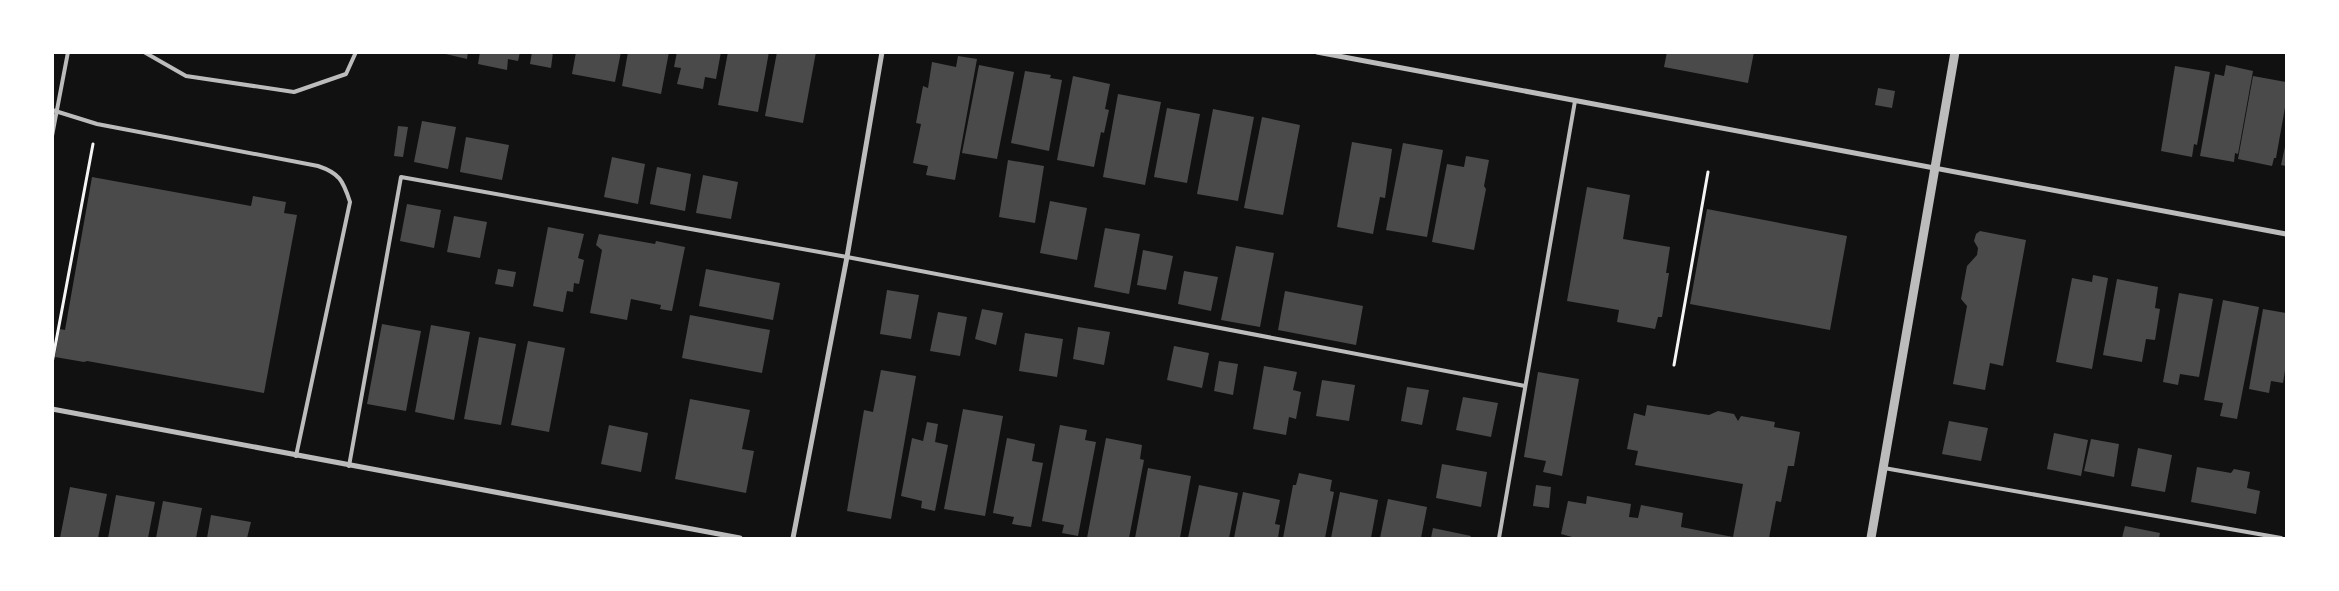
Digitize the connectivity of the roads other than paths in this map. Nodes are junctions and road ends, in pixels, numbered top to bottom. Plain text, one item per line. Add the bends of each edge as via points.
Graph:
1 (68, 52) edge
2 (356, 52) edge
3 (882, 52) edge
4 (1317, 52) edge
5 (1956, 52) edge
6 (144, 53) edge
7 (1575, 101) junction
8 (55, 110) edge
9 (52, 136) edge
10 (1935, 168) junction
11 (2286, 234) edge
12 (846, 257) junction
13 (1526, 386) junction
14 (52, 409) edge
15 (296, 456) junction
16 (349, 466) junction
17 (1884, 468) junction
18 (740, 538) edge
19 (794, 538) edge
20 (1499, 538) edge
21 (1870, 538) edge
22 (2281, 538) edge

1 - 8 lane
2 - 6 lane via 346,74 294,92 186,76
3 - 12 street
4 - 7 street
5 - 10 street
7 - 10 street
7 - 13 lane
8 - 9 lane
8 - 15 lane via 96,124 318,166 334,172 346,188 350,202
10 - 11 street
10 - 17 street
12 - 13 lane
12 - 16 lane via 401,177
12 - 19 street
13 - 20 lane
14 - 15 street
15 - 16 street
16 - 18 street
17 - 21 street
17 - 22 lane

